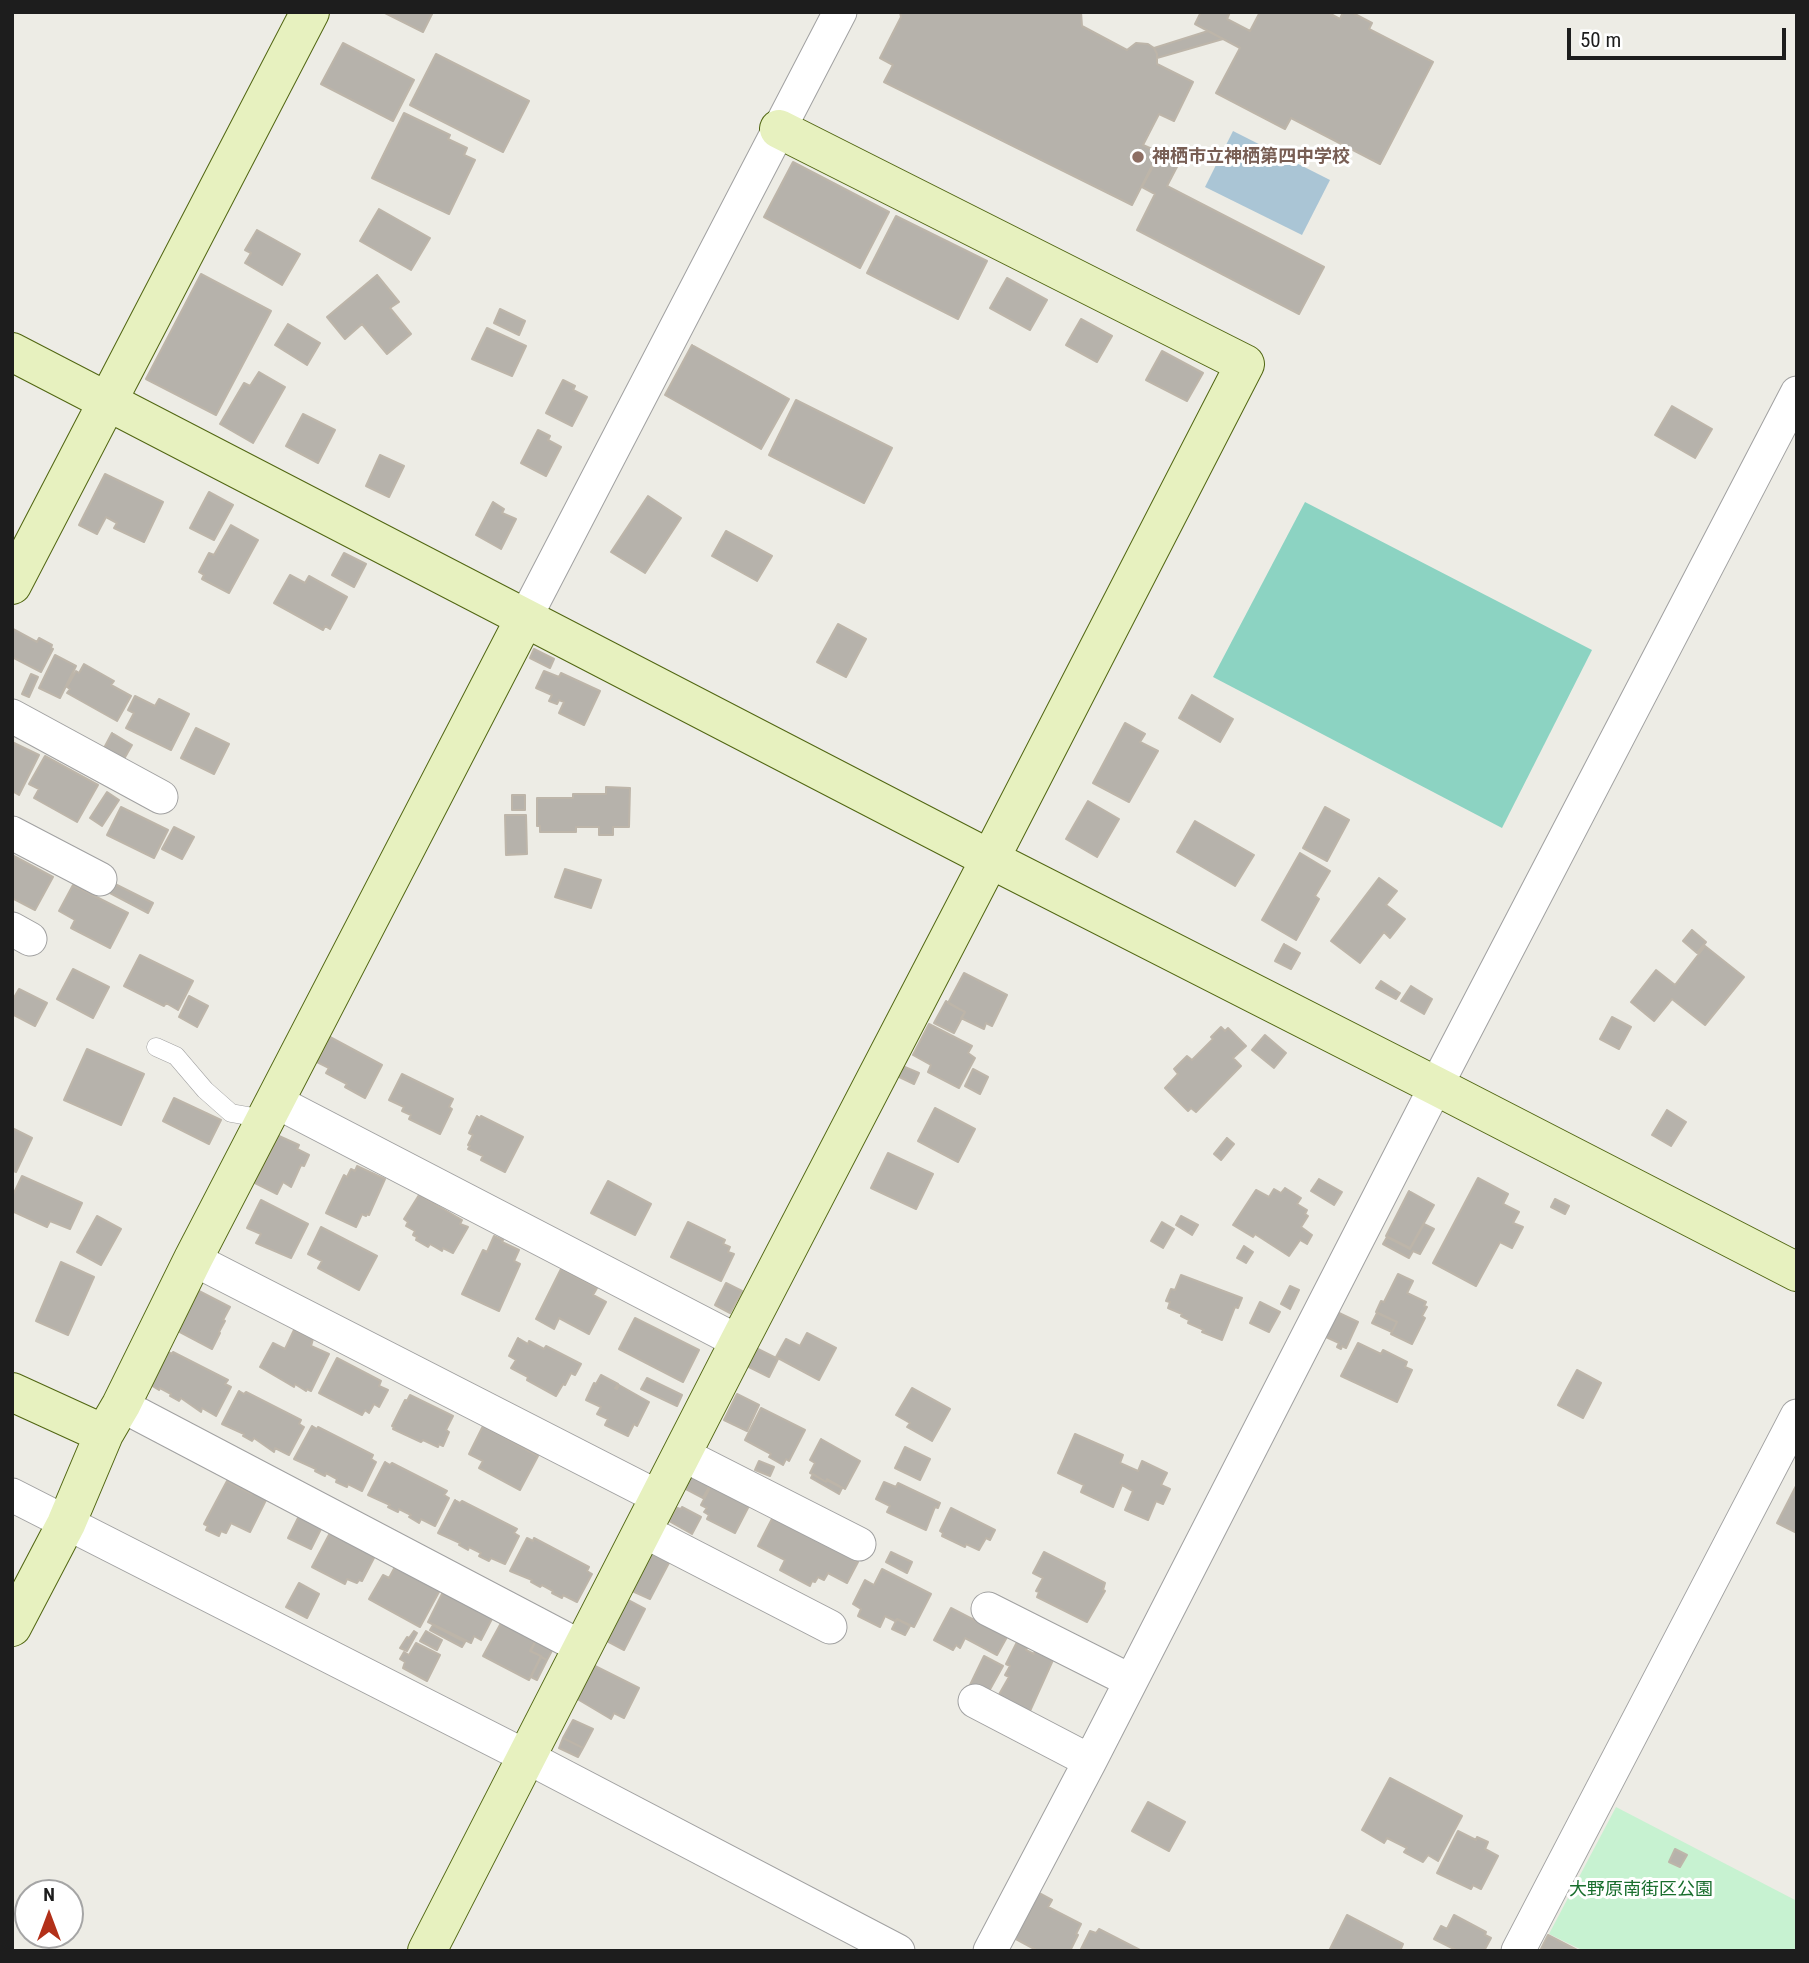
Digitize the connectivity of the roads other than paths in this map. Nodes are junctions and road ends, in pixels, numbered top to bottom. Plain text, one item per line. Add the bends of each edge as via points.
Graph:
1 (310, 12) edge
2 (840, 12) edge
3 (779, 130) junction
4 (12, 352) edge
5 (1797, 393) edge
6 (107, 402) junction
7 (12, 585) edge
8 (525, 618) junction
9 (12, 716) edge
10 (160, 797) dead end
11 (12, 833) edge
12 (990, 859) junction
13 (100, 879) dead end
14 (156, 1047) dead end
15 (1436, 1086) junction
16 (270, 1110) junction
17 (193, 1259) junction
18 (1797, 1272) edge
19 (739, 1342) junction
20 (12, 1392) edge
21 (1797, 1416) edge
22 (112, 1420) junction
23 (682, 1454) junction
24 (12, 1495) edge
25 (652, 1514) junction
26 (66, 1524) junction
27 (859, 1544) dead end
28 (988, 1609) dead end
29 (830, 1627) dead end
30 (12, 1628) edge
31 (583, 1648) junction
32 (1131, 1681) junction
33 (975, 1701) dead end
34 (527, 1757) junction
35 (1090, 1761) junction
36 (427, 1951) edge
37 (898, 1951) edge
38 (990, 1951) edge
39 (1518, 1951) edge

1 - 6 street
2 - 3 street
3 - 8 street
3 - 12 street via 1245,364
4 - 6 street
5 - 15 street
6 - 7 street
6 - 8 street
8 - 12 street
8 - 16 street
9 - 10 street
11 - 13 street
12 - 15 street
12 - 19 street
14 - 16 lane via 176,1056 231,1113
15 - 18 street
15 - 32 street
16 - 17 street
16 - 19 street
17 - 22 street
17 - 25 street
19 - 23 street
20 - 22 street
21 - 39 street
22 - 26 street
22 - 31 street
23 - 25 street
23 - 27 street
24 - 26 street
25 - 29 street
25 - 31 street
26 - 30 street
26 - 34 street
28 - 32 street
31 - 34 street
32 - 35 street
33 - 35 street
34 - 36 street
34 - 37 street
35 - 38 street

